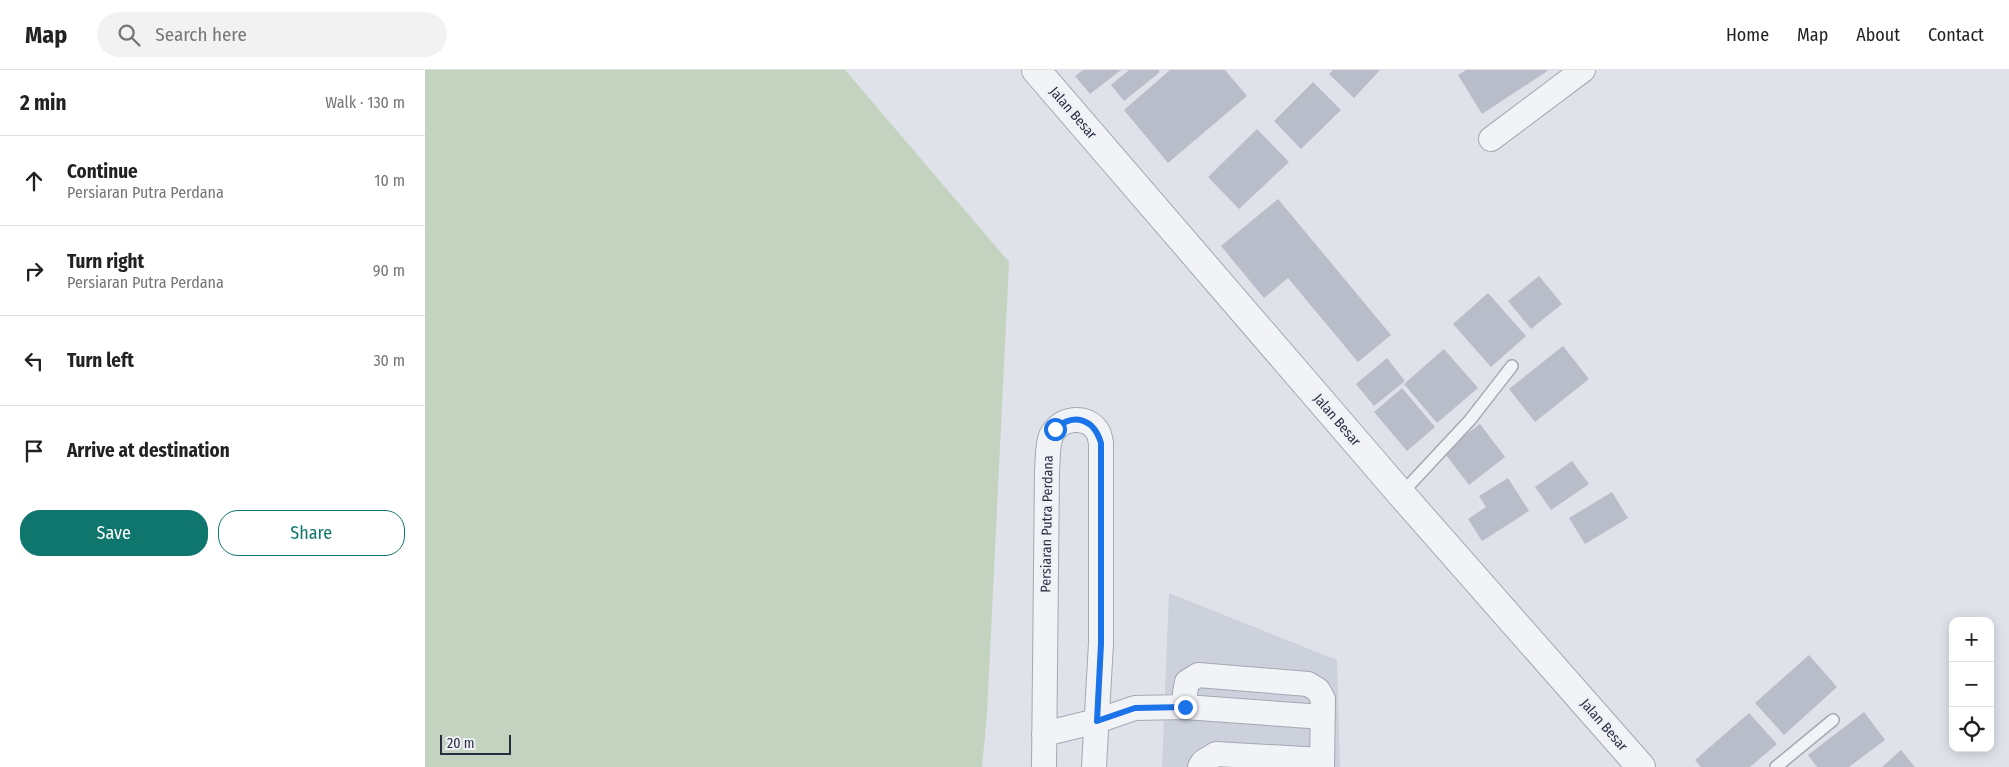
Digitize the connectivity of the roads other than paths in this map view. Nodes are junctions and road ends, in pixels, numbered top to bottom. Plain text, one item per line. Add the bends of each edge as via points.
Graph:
1 (1036, 70) edge
2 (1583, 70) edge
3 (1491, 140) dead end
4 (1512, 366) dead end
5 (1401, 494) junction
6 (1185, 707) junction
7 (1323, 717) junction
8 (1833, 720) dead end
9 (1097, 721) junction
10 (1044, 734) junction
11 (1322, 764) edge
12 (1044, 767) edge
13 (1094, 767) edge
14 (1200, 767) edge
15 (1641, 767) edge
16 (1776, 767) edge

1 - 5 street, Jalan Besar
2 - 3 street
4 - 5 lane via 1470,420
5 - 15 street, Jalan Besar
6 - 7 street
6 - 7 street via 1187,682 1198,675 1308,684 1318,690 1323,699
6 - 9 street via 1135,708
7 - 11 street
8 - 16 lane
9 - 10 street
9 - 10 street, Persiaran Putra Perdana via 1101,644 1101,443 1098,432 1089,423 1076,419 1063,422 1049,438
9 - 13 street, Persiaran Putra Perdana
10 - 12 street, Persiaran Putra Perdana
11 - 14 street via 1216,754

